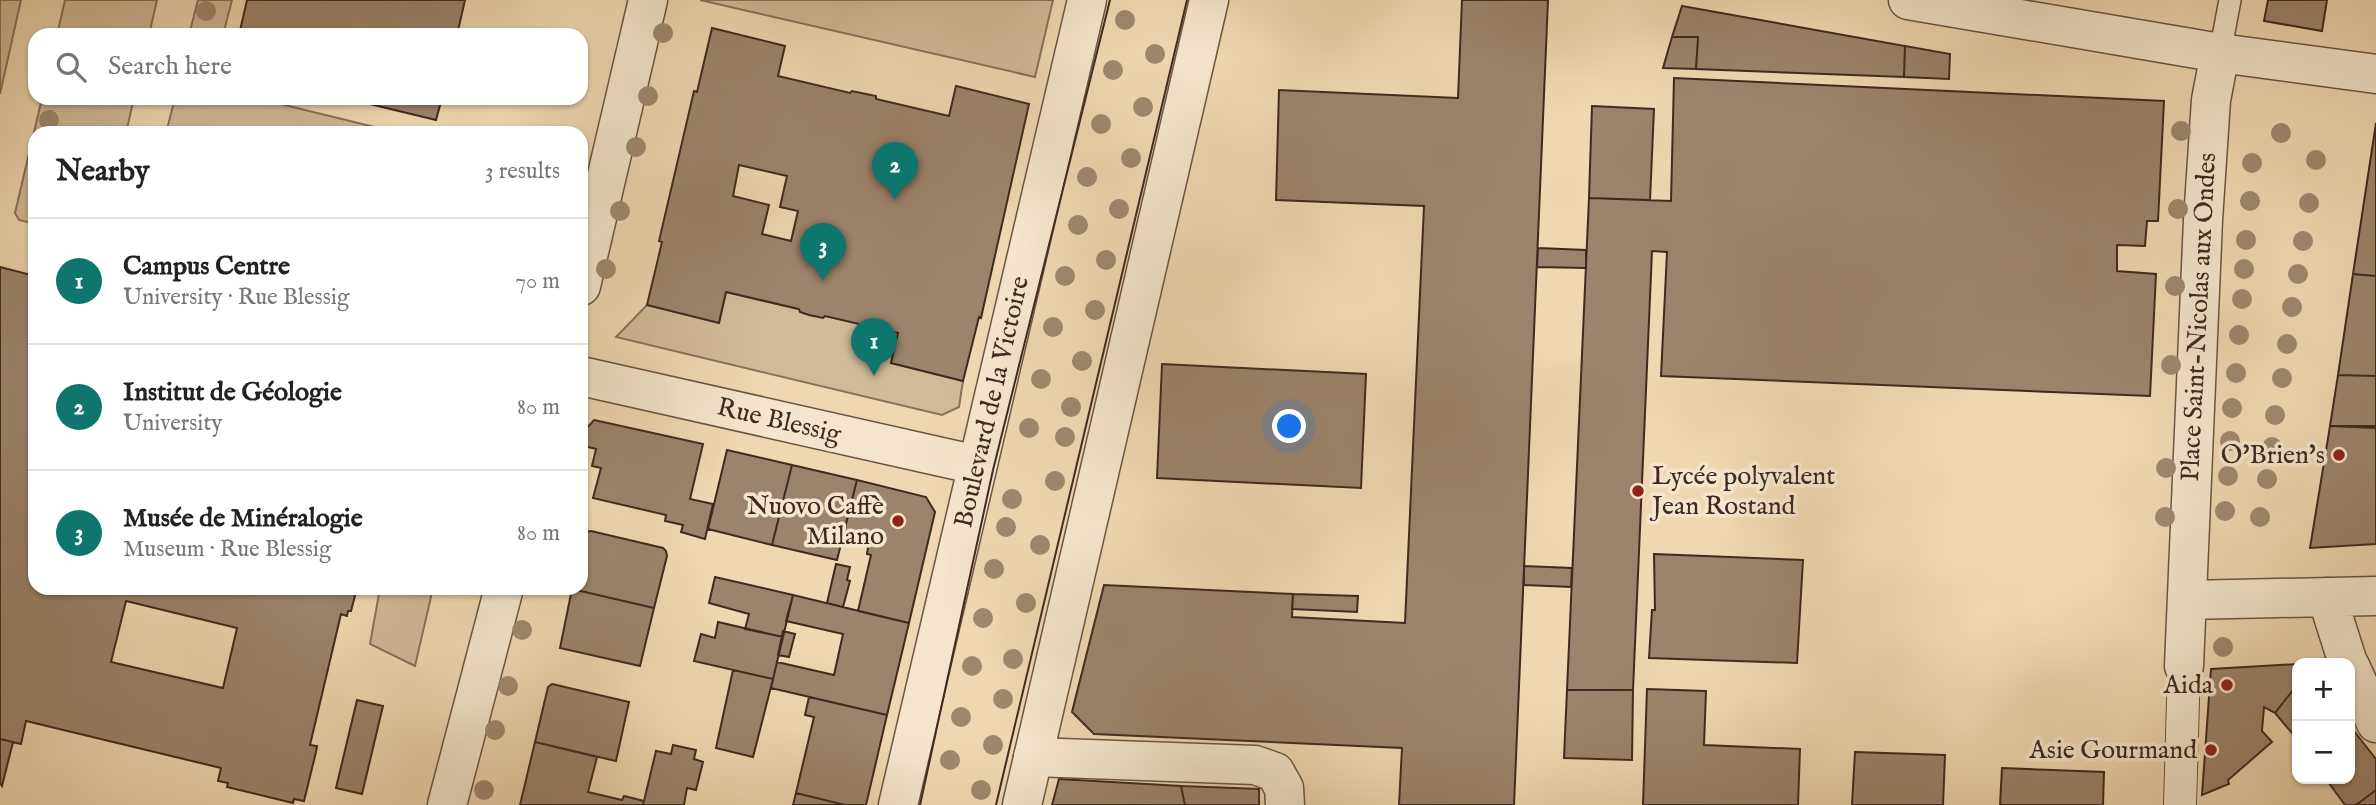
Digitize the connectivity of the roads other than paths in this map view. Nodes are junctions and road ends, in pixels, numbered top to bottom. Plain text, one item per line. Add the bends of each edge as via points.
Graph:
1 (649, 0) edge
2 (1087, 0) edge
3 (1209, 0) edge
4 (1908, 0) edge
5 (2230, 0) edge
6 (2220, 52) junction
7 (2376, 74) edge
8 (588, 257) edge
9 (588, 378) edge
10 (977, 465) junction
11 (502, 595) edge
12 (2376, 596) edge
13 (2327, 597) junction
14 (2186, 600) junction
15 (2347, 658) edge
16 (2184, 666) joint
17 (2355, 678) edge
18 (2376, 723) edge
19 (1033, 757) junction
20 (447, 805) edge
21 (898, 805) edge
22 (1022, 805) edge
23 (1285, 805) edge
24 (2180, 805) edge

1 - 8 street
2 - 10 street, Boulevard de la Victoire
3 - 19 street
4 - 6 street
5 - 6 lane
6 - 7 street
6 - 14 street, Place Saint-Nicolas aux Ondes via 2211,100 2203,220
9 - 10 street, Rue Blessig
10 - 21 street, Boulevard de la Victoire
11 - 20 street
12 - 13 street
13 - 14 street
13 - 15 street
14 - 16 street, Place Saint-Nicolas aux Ondes
16 - 24 street
17 - 18 street
19 - 22 street
19 - 23 street via 1255,765 1275,772 1284,788

